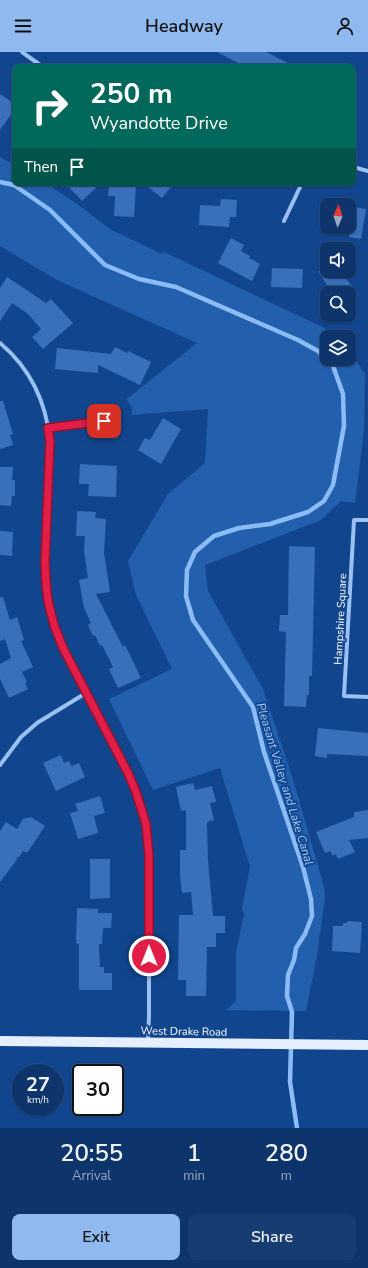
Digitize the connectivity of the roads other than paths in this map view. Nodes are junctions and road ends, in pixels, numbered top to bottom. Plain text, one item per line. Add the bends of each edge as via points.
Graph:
1 (22, 52) edge
2 (39, 64) edge
3 (356, 168) edge
4 (368, 171) edge
5 (301, 186) edge
6 (284, 221) dead end
7 (0, 343) edge
8 (104, 421) dead end
9 (48, 428) junction
10 (368, 520) edge
11 (86, 693) junction
12 (368, 696) edge
13 (0, 764) edge
14 (0, 1041) edge
15 (148, 1042) junction
16 (368, 1045) edge

1 - 2 street
3 - 4 street
5 - 6 street
7 - 9 street via 25,369 35,385 44,406
8 - 9 street
9 - 11 street via 50,441 45,562 48,601 63,648
10 - 12 street, Hampshire Square via 354,520 344,696
11 - 13 street via 37,723 20,737
11 - 15 street via 128,773 146,824 149,874
14 - 15 main road, West Drake Road
15 - 16 main road, West Drake Road

